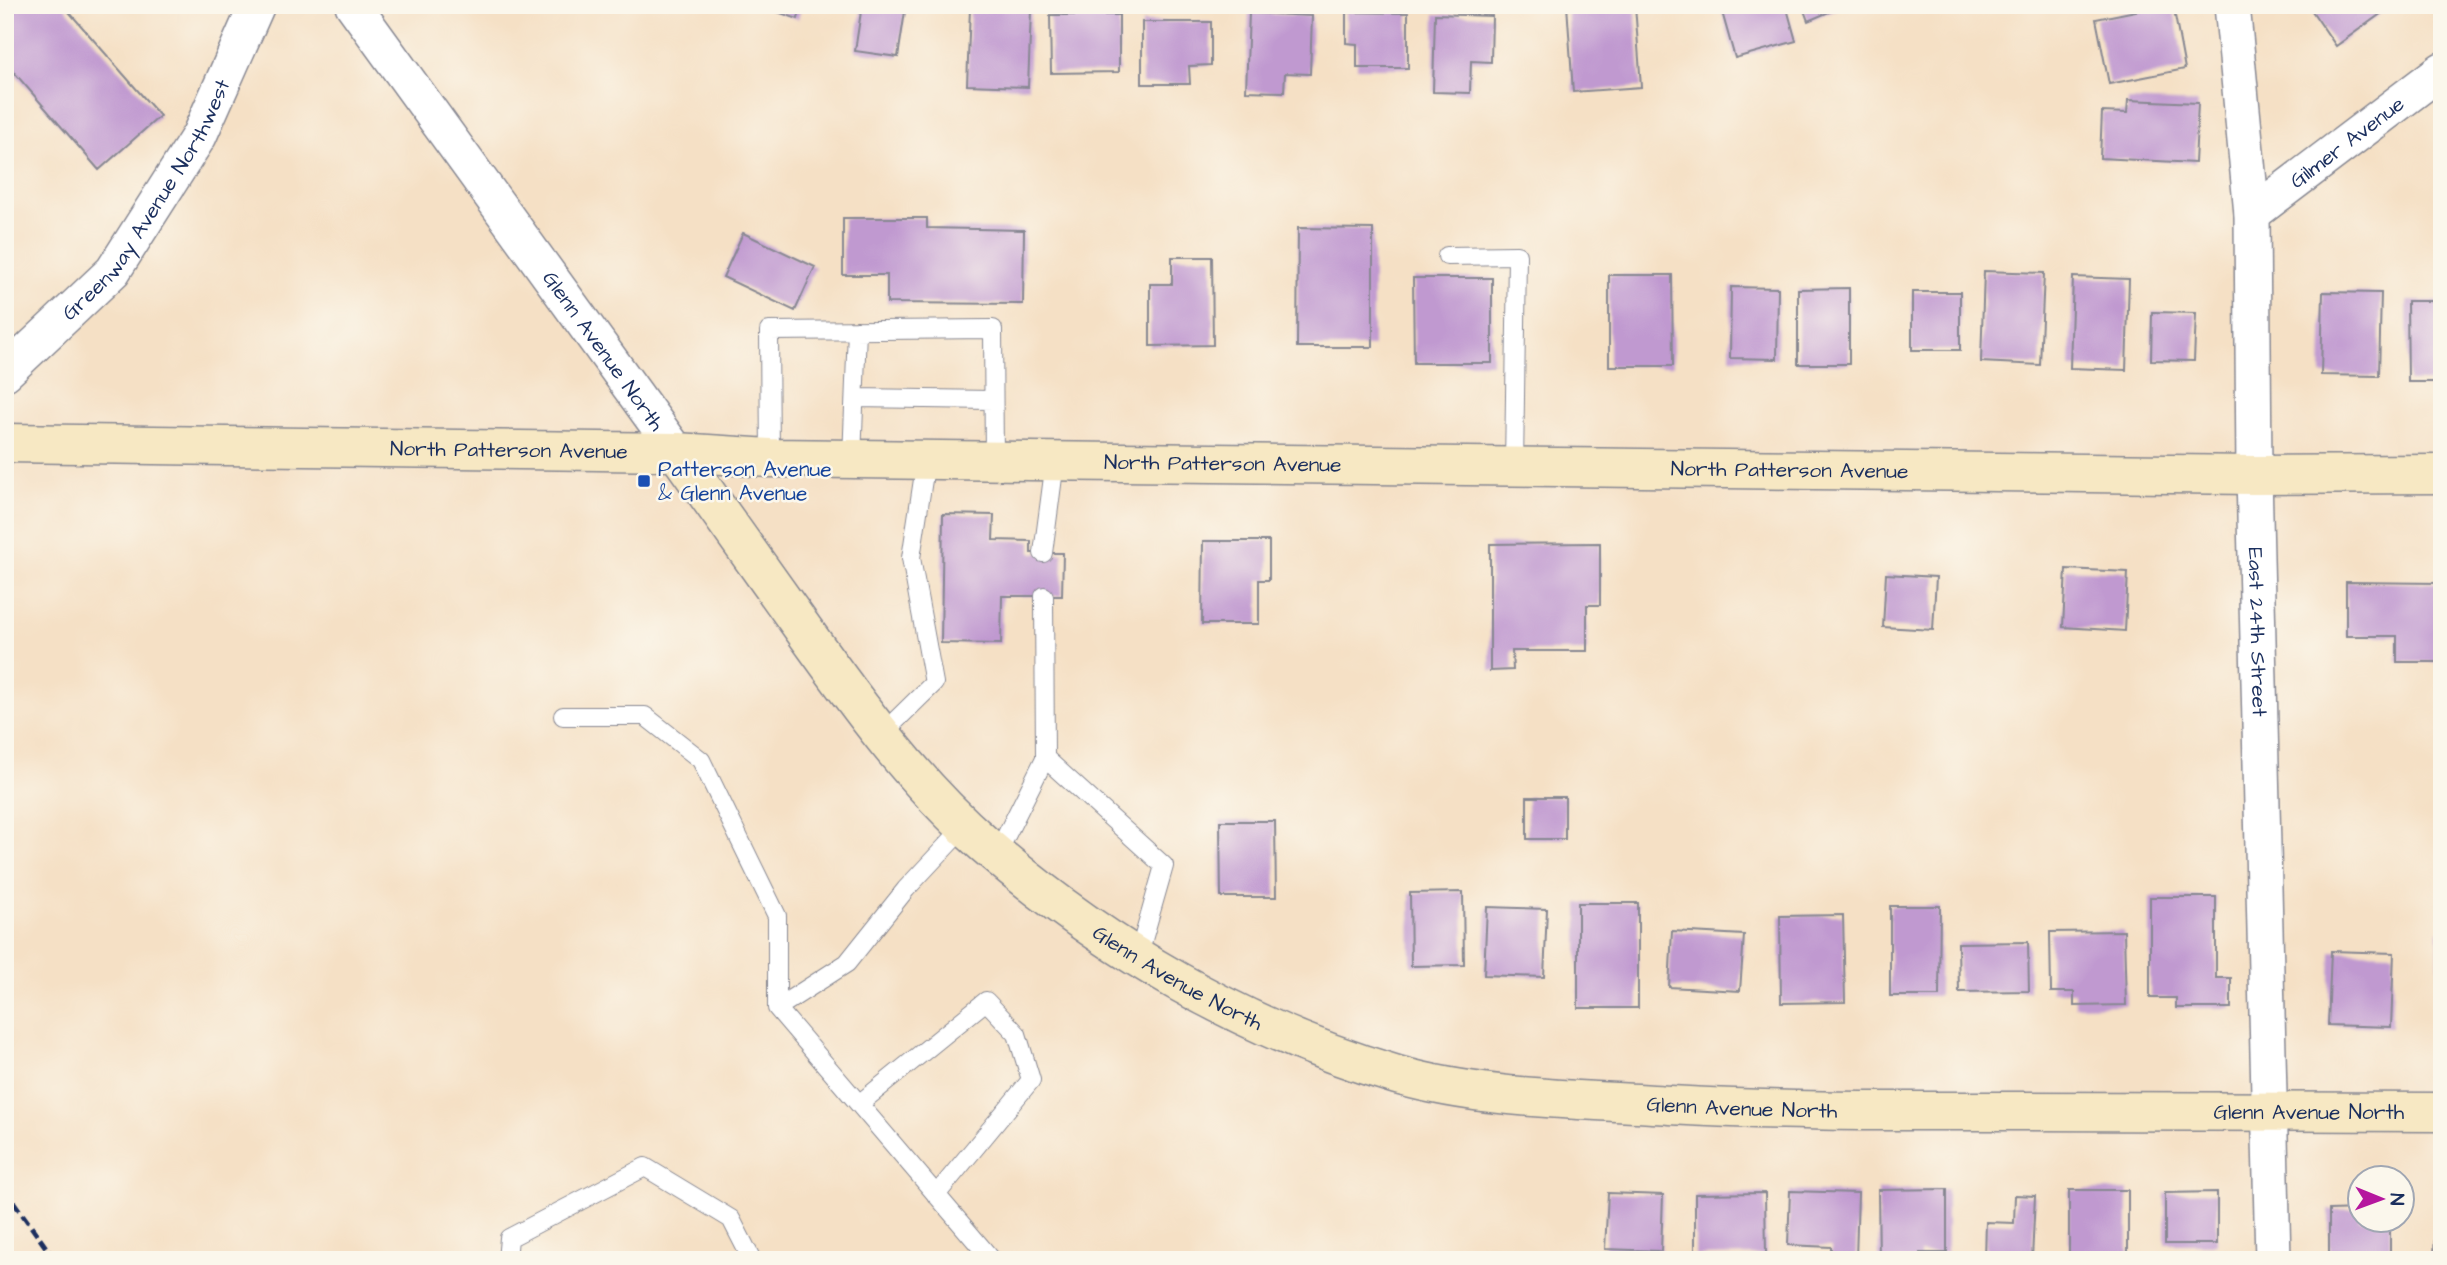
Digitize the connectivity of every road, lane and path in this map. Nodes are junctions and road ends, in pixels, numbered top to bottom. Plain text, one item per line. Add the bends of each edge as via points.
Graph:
1 (257, 5) edge
2 (353, 5) edge
3 (2232, 5) edge
4 (2442, 70) edge
5 (2252, 214) junction
6 (1447, 256) dead end
7 (857, 330) junction
8 (5, 373) edge
9 (855, 398) junction
10 (993, 400) junction
11 (5, 443) edge
12 (677, 452) junction
13 (770, 458) junction
14 (852, 459) junction
15 (926, 460) junction
16 (994, 460) junction
17 (1055, 461) junction
18 (1514, 467) junction
19 (2442, 474) edge
20 (2254, 475) junction
21 (1043, 553) dead end
22 (1044, 596) dead end
23 (564, 716) dead end
24 (882, 734) junction
25 (1045, 758) junction
26 (965, 826) junction
27 (997, 854) junction
28 (1138, 957) junction
29 (777, 1008) junction
30 (859, 1104) junction
31 (2272, 1112) junction
32 (2442, 1112) edge
33 (936, 1195) junction
34 (507, 1260) edge
35 (752, 1260) edge
36 (992, 1260) edge
37 (2273, 1260) edge

1 - 8 street, Greenway Avenue Northwest via 199,136 113,271
2 - 12 street, Glenn Avenue North
3 - 5 street, East 24th Street
4 - 5 street, Gilmer Avenue
5 - 20 street, East 24th Street
6 - 18 lane via 1517,255
7 - 9 lane
7 - 10 lane via 993,329
7 - 13 lane via 769,331
9 - 10 lane
9 - 14 lane
10 - 16 lane
11 - 12 main road, North Patterson Avenue
12 - 13 main road, North Patterson Avenue
12 - 24 main road, Glenn Avenue North
13 - 14 main road, North Patterson Avenue
14 - 15 main road, North Patterson Avenue
15 - 16 main road, North Patterson Avenue
15 - 24 lane via 911,558 934,683
16 - 17 main road, North Patterson Avenue
17 - 18 main road, North Patterson Avenue
17 - 21 lane
18 - 20 main road, North Patterson Avenue
19 - 20 main road, North Patterson Avenue
20 - 31 street, East 24th Street
22 - 25 lane
23 - 29 lane via 645,716 701,760 777,916
24 - 26 main road, Glenn Avenue North
25 - 27 lane
25 - 28 lane via 1164,866
26 - 27 main road, Glenn Avenue North
26 - 29 lane via 847,962
27 - 28 main road, Glenn Avenue North via 1062,907
28 - 31 main road, Glenn Avenue North via 1222,1008 1301,1041 1399,1076 1465,1090 1773,1111
29 - 30 lane
30 - 33 lane
30 - 33 lane via 986,1002 1017,1034 1031,1080
31 - 32 main road, Glenn Avenue North
31 - 37 street, East 24th Street
33 - 36 lane
34 - 35 lane via 509,1238 645,1167 731,1219

